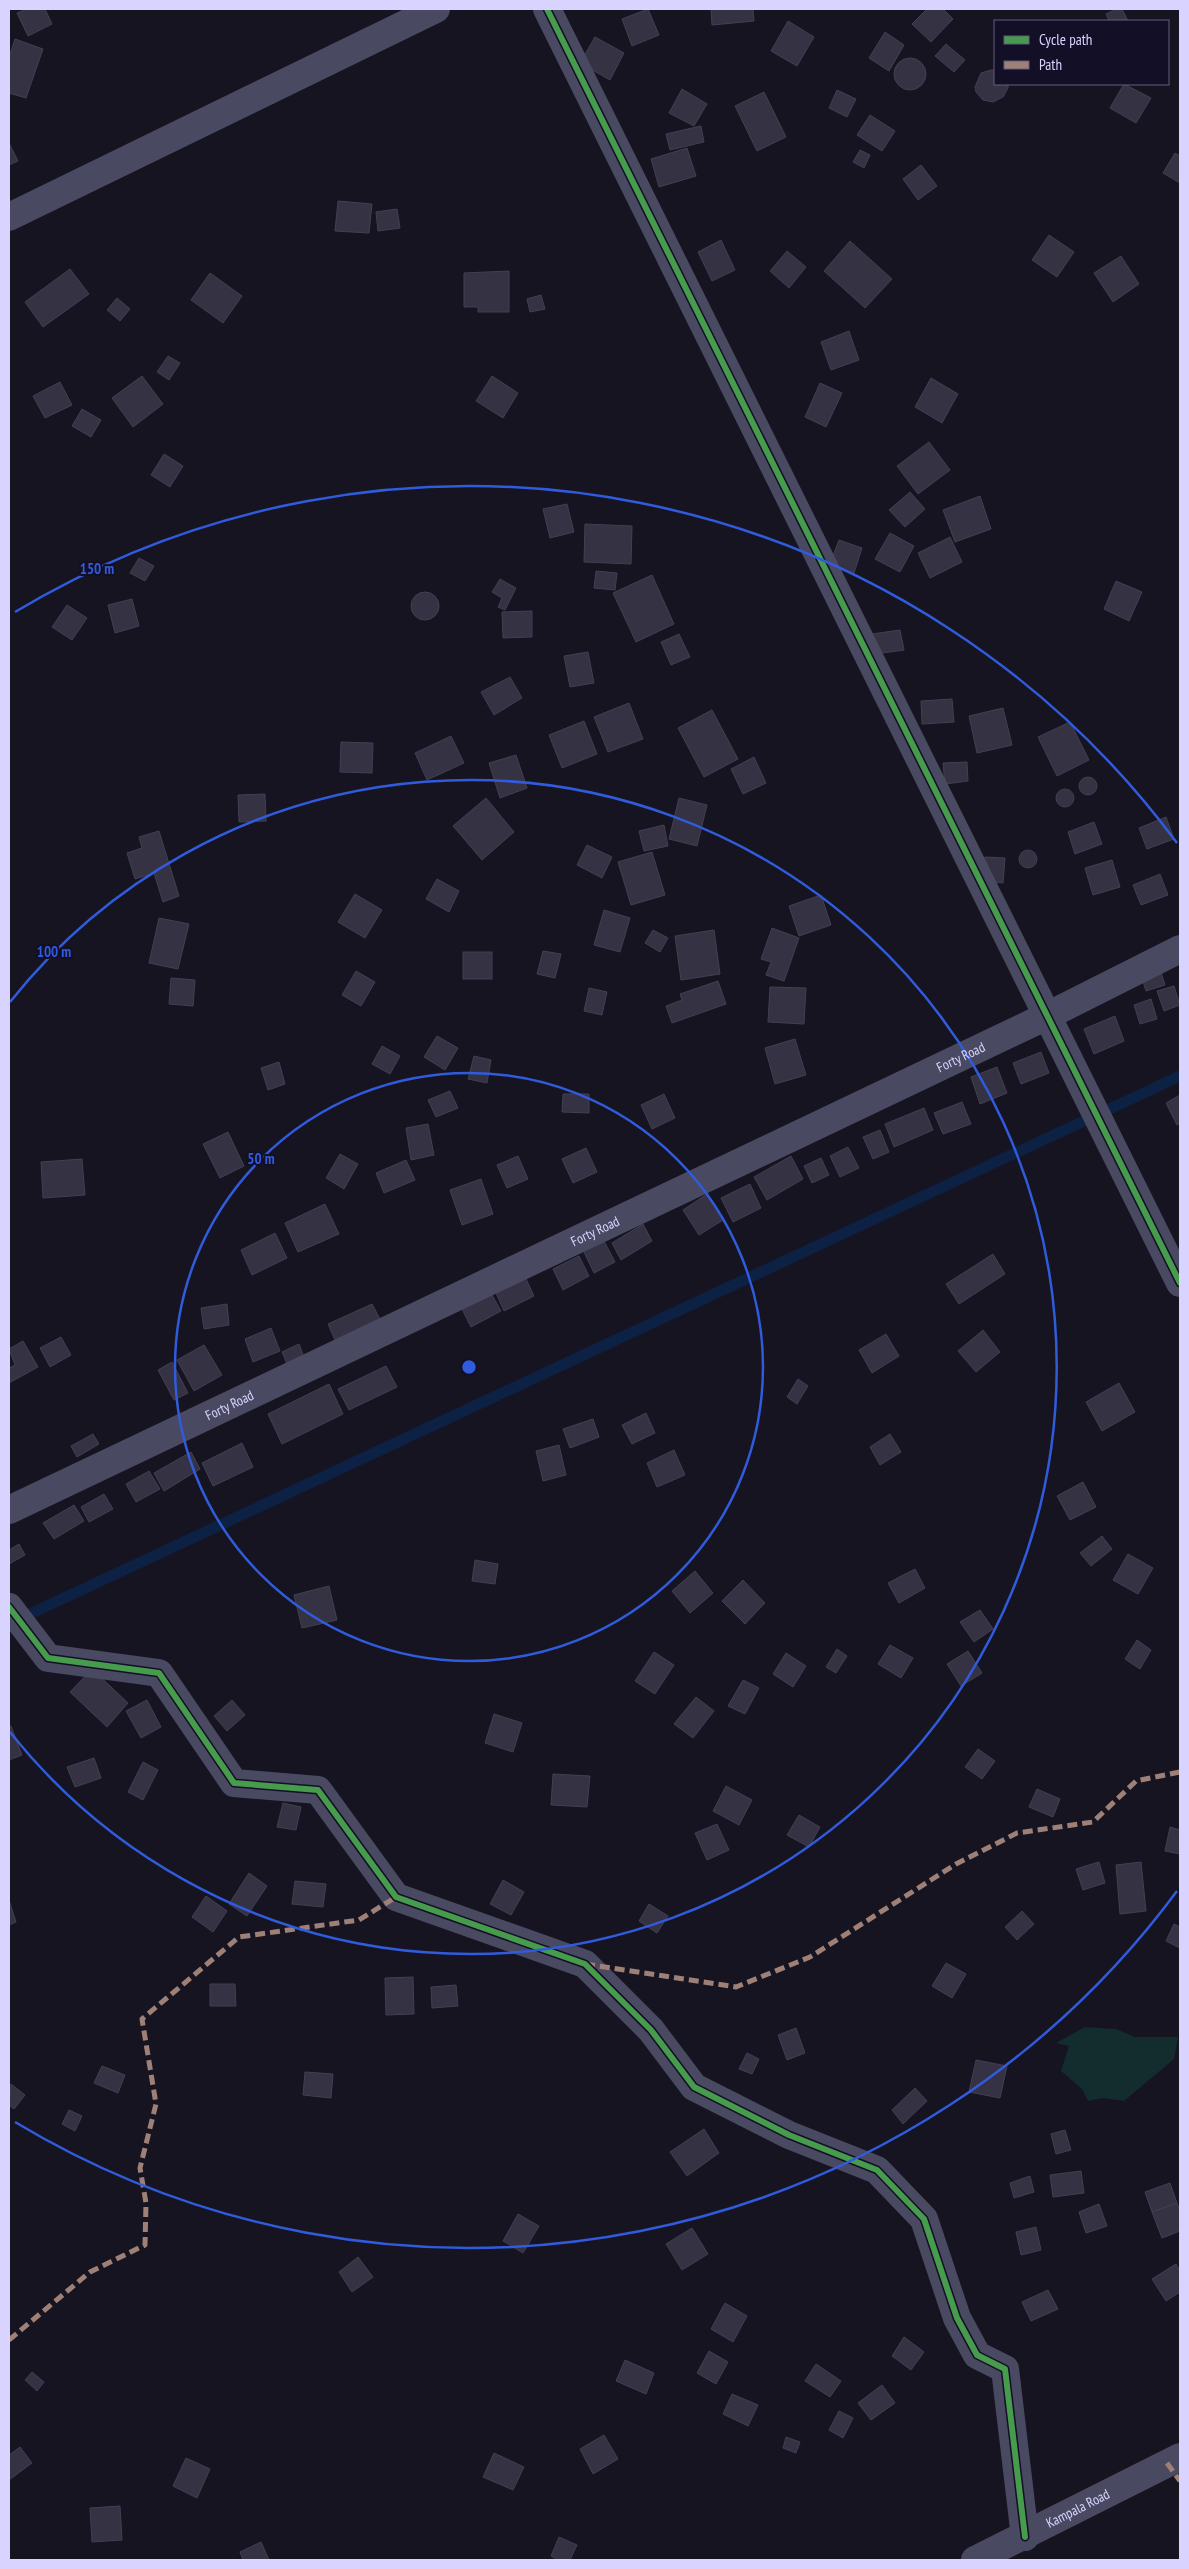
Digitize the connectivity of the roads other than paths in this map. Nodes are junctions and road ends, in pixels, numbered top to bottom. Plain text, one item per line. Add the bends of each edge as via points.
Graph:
1 (436, 9) edge
2 (547, 9) edge
3 (9, 217) edge
4 (1180, 948) edge
5 (1047, 1016) junction
6 (1180, 1283) edge
7 (9, 1510) edge
8 (9, 1607) edge
9 (1180, 2457) edge
10 (1024, 2537) junction
11 (975, 2560) edge

1 - 3 street
2 - 5 street
4 - 5 street, Forty Road
5 - 6 street
5 - 7 street, Forty Road
8 - 10 street via 48,1658 159,1673 234,1783 318,1790 396,1897 585,1964 652,2030 694,2087 789,2135 877,2170 924,2220 957,2318 977,2355 1005,2369
9 - 10 street, Kampala Road
10 - 11 street, Kampala Road

